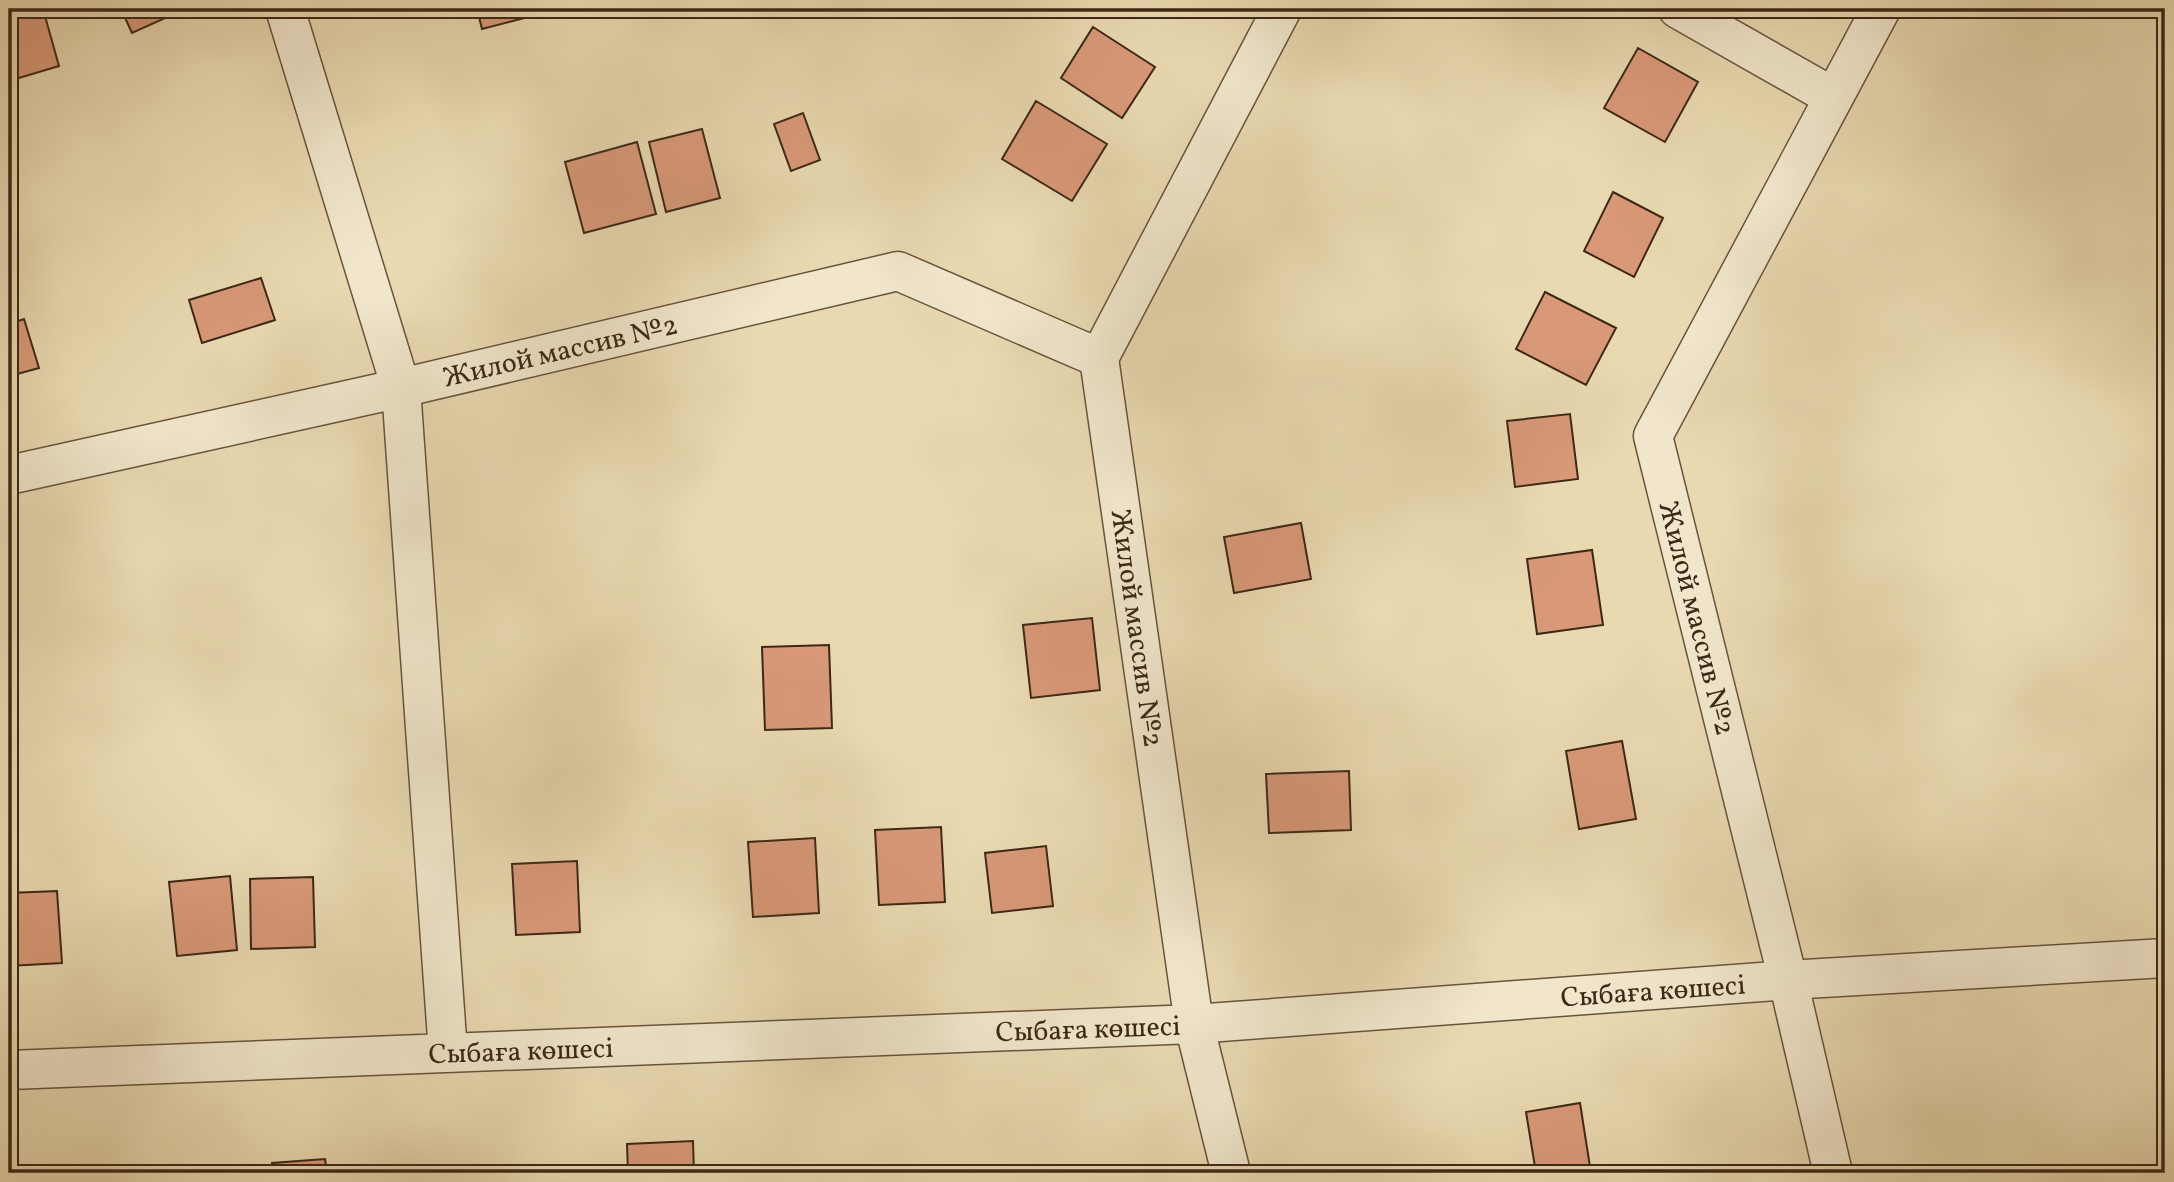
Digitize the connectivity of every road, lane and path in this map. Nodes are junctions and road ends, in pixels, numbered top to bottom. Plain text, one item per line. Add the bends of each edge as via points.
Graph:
1 (285, 9) edge
2 (1282, 9) edge
3 (1678, 9) edge
4 (1881, 9) edge
5 (1833, 97) junction
6 (1099, 358) junction
7 (401, 388) junction
8 (9, 475) edge
9 (2165, 958) edge
10 (1788, 980) junction
11 (1194, 1024) junction
12 (448, 1053) junction
13 (9, 1070) edge
14 (1231, 1173) edge
15 (1833, 1173) edge

1 - 7 street
2 - 6 street
3 - 5 street
4 - 5 street, Жилой массив №2
5 - 10 street, Жилой массив №2 via 1653,436
6 - 7 street, Жилой массив №2 via 898,271
6 - 11 street, Жилой массив №2
7 - 8 street, Жилой массив №2
7 - 12 street
9 - 10 street, Сыбаға көшесі
10 - 11 street, Сыбаға көшесі
10 - 15 street, Жилой массив №2
11 - 12 street, Сыбаға көшесі
11 - 14 street, Жилой массив №2
12 - 13 street, Сыбаға көшесі

